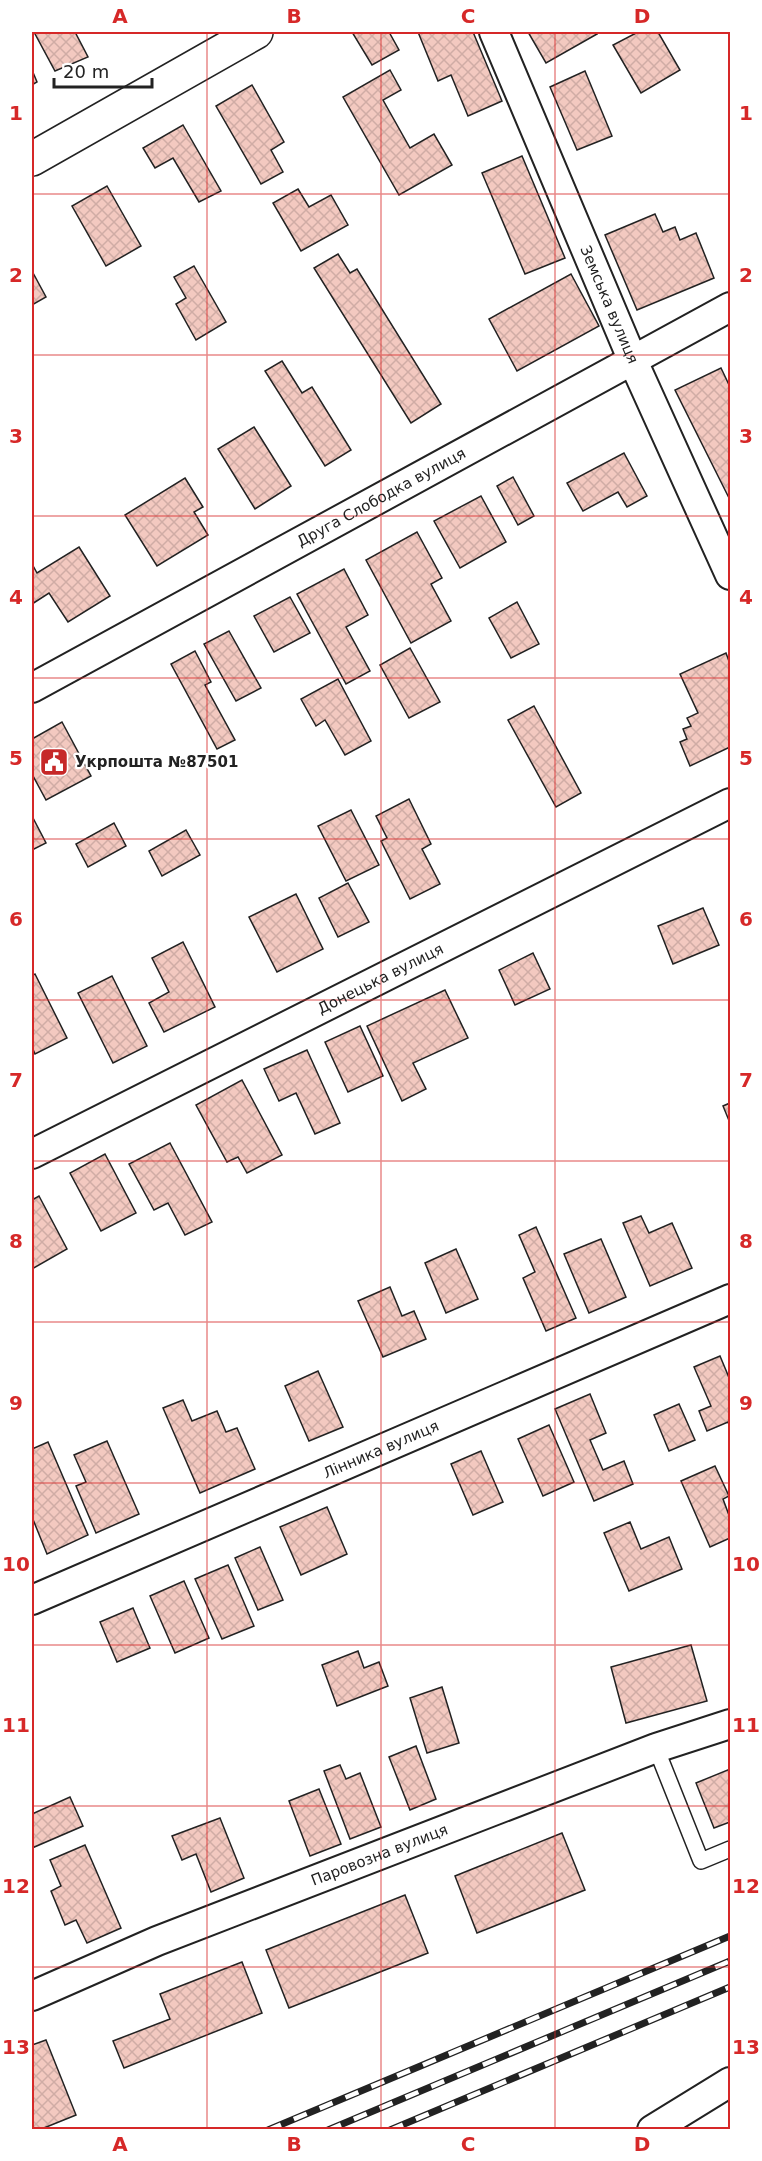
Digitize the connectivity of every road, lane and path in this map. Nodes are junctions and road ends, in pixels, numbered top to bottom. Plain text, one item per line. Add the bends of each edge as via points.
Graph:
1 (256, 32) edge
2 (494, 32) edge
3 (32, 159) edge
4 (730, 307) edge
5 (633, 361) junction
6 (730, 575) edge
7 (32, 688) edge
8 (730, 803) edge
9 (32, 1154) edge
10 (730, 1299) edge
11 (32, 1600) edge
12 (730, 1724) edge
13 (656, 1748) junction
14 (730, 1849) edge
15 (32, 1996) edge
16 (730, 2082) edge
17 (652, 2130) edge

1 - 3 street
2 - 5 street, Земська вулиця
4 - 5 street, Друга Слободка вулиця
5 - 6 street, Земська вулиця
5 - 7 street, Друга Слободка вулиця
8 - 9 street, Донецька вулиця
10 - 11 street, Лінника вулиця
12 - 13 street, Паровозна вулиця
13 - 14 lane via 701,1861
13 - 15 street, Паровозна вулиця via 157,1941
16 - 17 street

